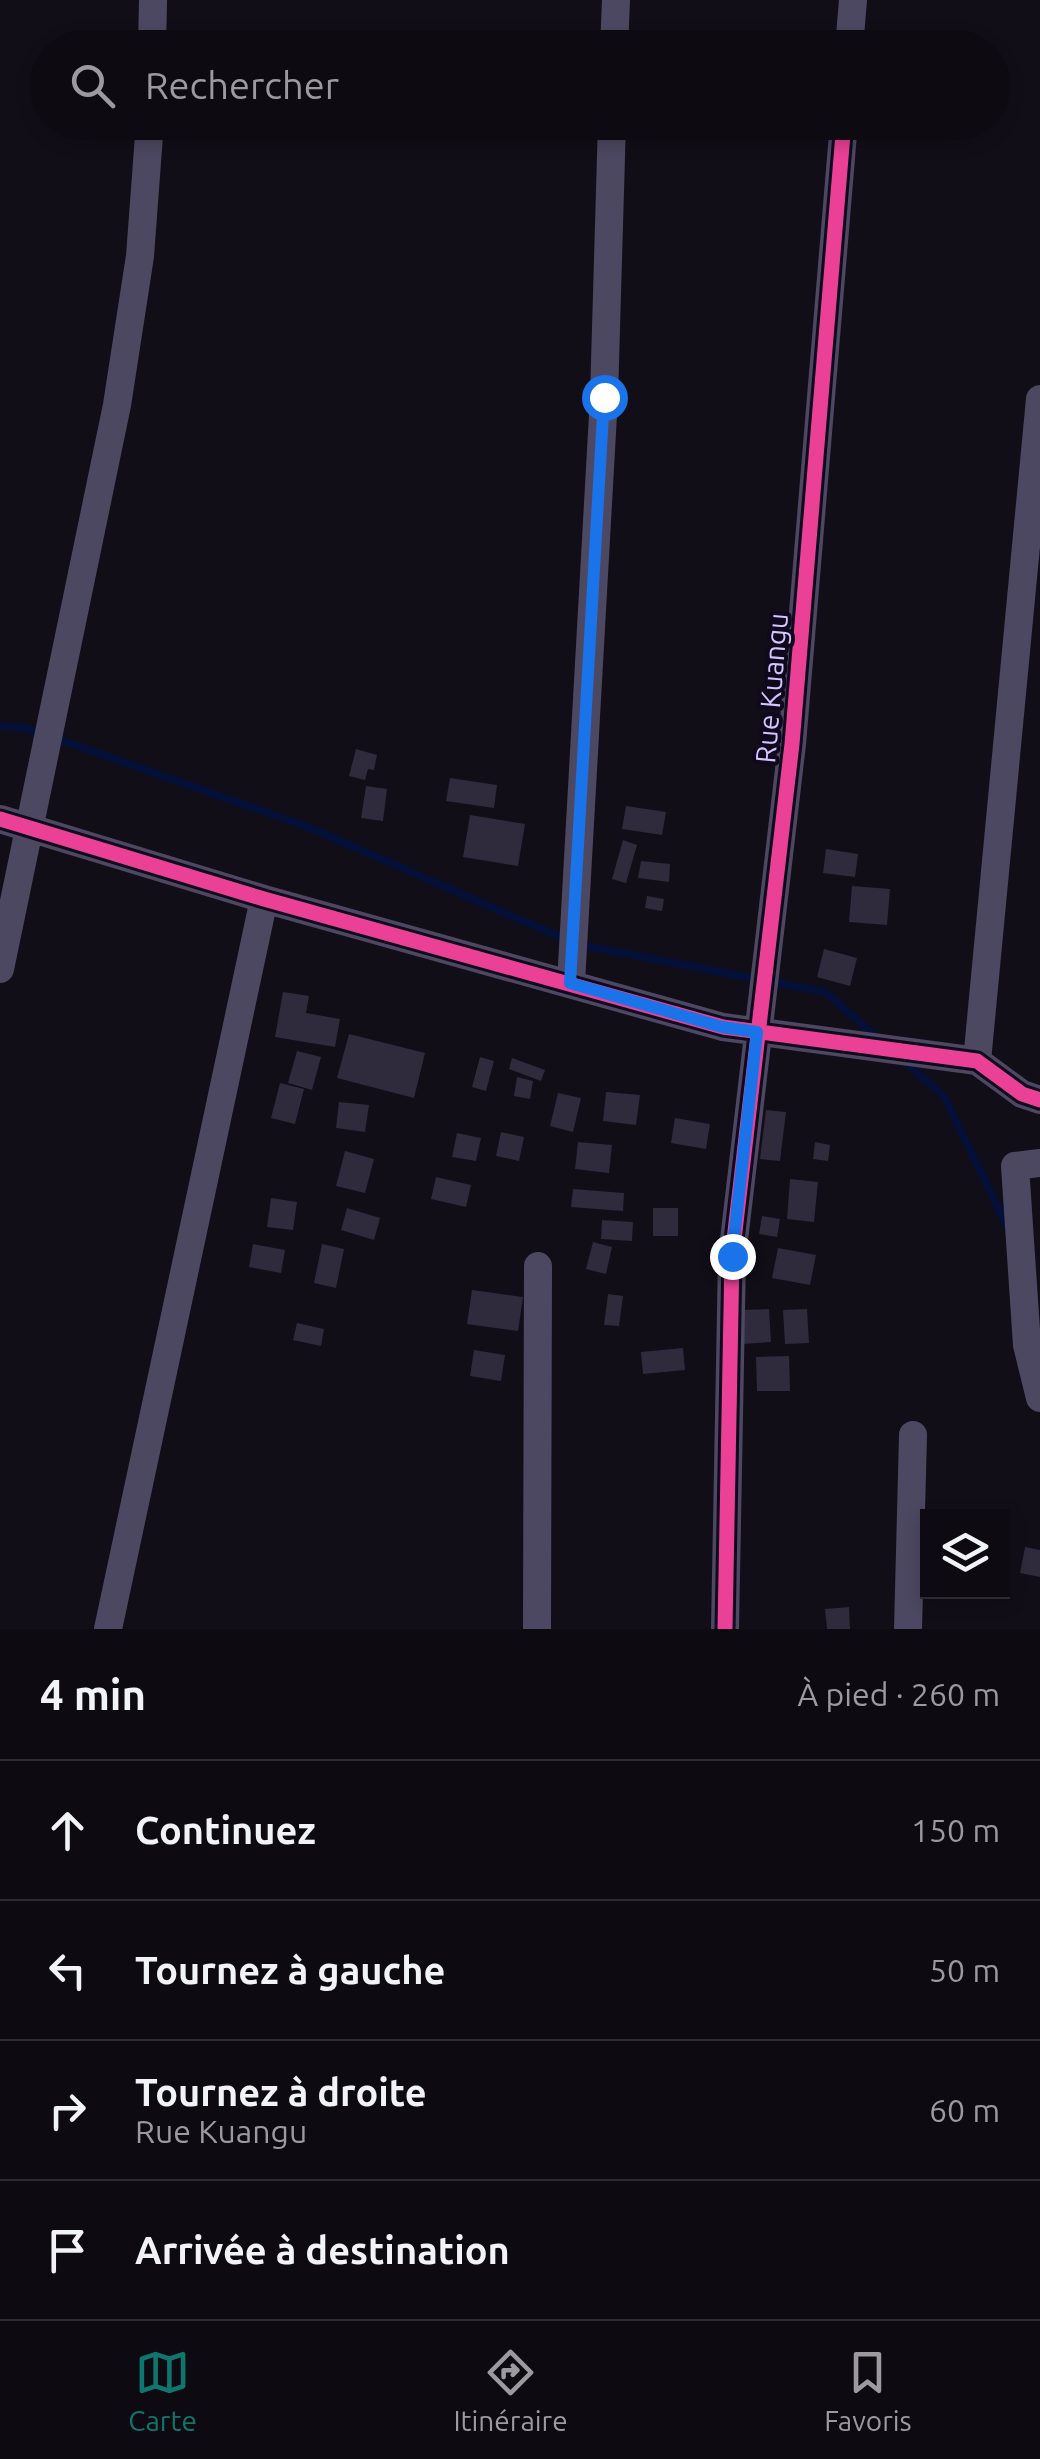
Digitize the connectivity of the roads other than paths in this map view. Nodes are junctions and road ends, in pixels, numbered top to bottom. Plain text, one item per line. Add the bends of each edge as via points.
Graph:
1 (154, 0) edge
2 (616, 0) edge
3 (853, 0) edge
4 (153, 30) edge
5 (615, 30) edge
6 (851, 30) edge
7 (149, 140) edge
8 (611, 140) edge
9 (842, 140) edge
10 (1040, 399) edge
11 (0, 819) edge
12 (30, 827) junction
13 (264, 899) junction
14 (0, 969) edge
15 (570, 983) junction
16 (757, 1032) junction
17 (977, 1061) junction
18 (1040, 1100) edge
19 (1040, 1164) edge
20 (538, 1266) dead end
21 (1040, 1398) edge
22 (913, 1435) dead end
23 (108, 1629) edge
24 (537, 1629) edge
25 (725, 1629) edge
26 (908, 1629) edge

1 - 4 street
2 - 5 street
3 - 6 street
7 - 12 street via 140,256 116,405
8 - 15 street via 604,397
9 - 16 street, Rue Kuangu via 792,744
10 - 17 street
11 - 12 street
12 - 13 street
12 - 14 street
13 - 15 street
13 - 23 street
15 - 16 street
16 - 17 street
16 - 25 street, Rue Kuangu via 732,1256
17 - 18 street
19 - 21 street via 1016,1166 1027,1346
20 - 24 street
22 - 26 street

